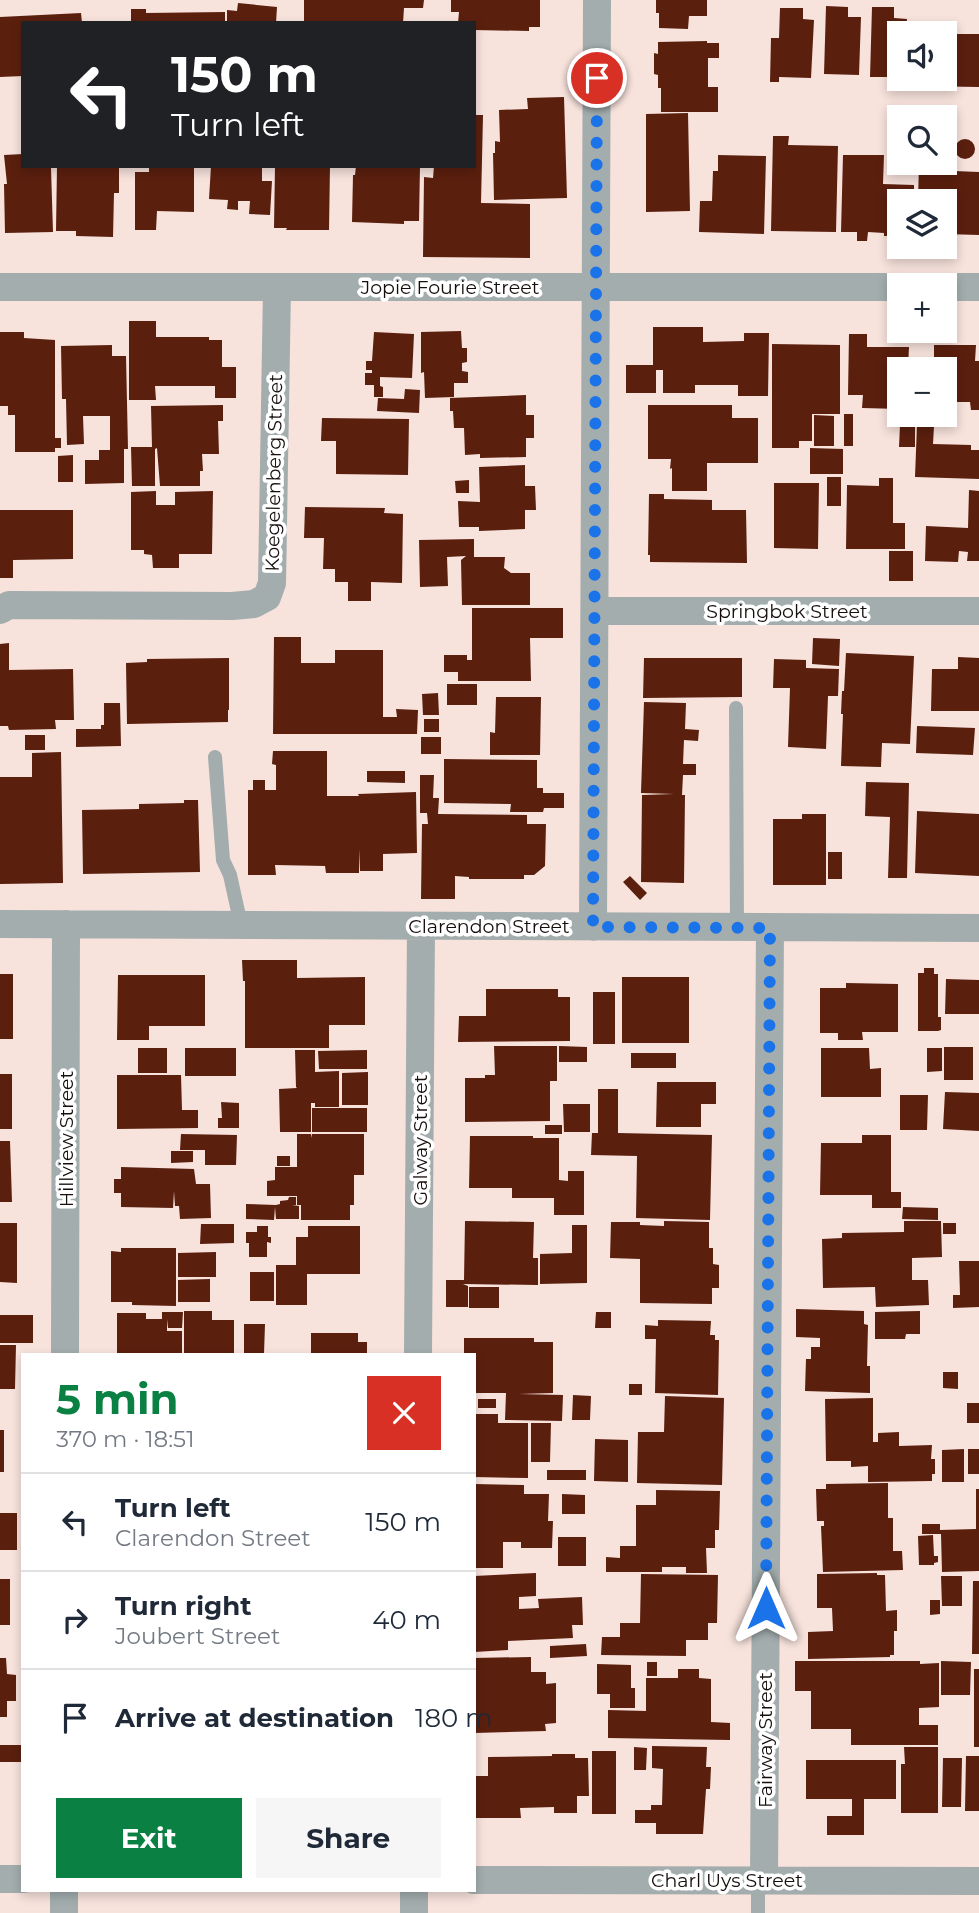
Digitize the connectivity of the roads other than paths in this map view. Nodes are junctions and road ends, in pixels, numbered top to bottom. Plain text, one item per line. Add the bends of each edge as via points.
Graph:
1 (597, 0) edge
2 (0, 287) edge
3 (596, 287) junction
4 (887, 287) edge
5 (957, 287) edge
6 (979, 287) edge
7 (276, 288) junction
8 (0, 610) edge
9 (594, 611) junction
10 (979, 611) edge
11 (736, 708) dead end
12 (215, 757) dead end
13 (0, 924) edge
14 (66, 924) junction
15 (241, 925) junction
16 (421, 926) junction
17 (593, 927) junction
18 (737, 927) junction
19 (770, 928) junction
20 (979, 929) edge
21 (65, 1353) edge
22 (418, 1353) edge
23 (0, 1879) edge
24 (21, 1879) edge
25 (476, 1880) edge
26 (761, 1880) junction
27 (979, 1881) edge
28 (64, 1892) edge
29 (414, 1892) edge
30 (64, 1913) edge
31 (414, 1913) edge
32 (758, 1913) edge

1 - 3 street
2 - 7 street, Jopie Fourie Street
3 - 4 street, Jopie Fourie Street
3 - 7 street, Jopie Fourie Street
3 - 9 street
5 - 6 street
7 - 8 street, Koegelenberg Street via 272,583 267,597 254,604 232,606 9,605
9 - 10 street, Springbok Street
9 - 17 street
11 - 18 lane
12 - 15 lane via 223,860
13 - 14 street, Clarendon Street
14 - 15 street, Clarendon Street
14 - 21 street, Hillview Street
15 - 16 street, Clarendon Street
16 - 17 street, Clarendon Street
16 - 22 street, Galway Street
17 - 18 street, Clarendon Street
18 - 19 street, Clarendon Street
19 - 20 street, Clarendon Street
19 - 26 street, Fairway Street
23 - 24 street
25 - 26 street, Charl Uys Street
26 - 27 street, Charl Uys Street
26 - 32 lane
28 - 30 street
29 - 31 street

